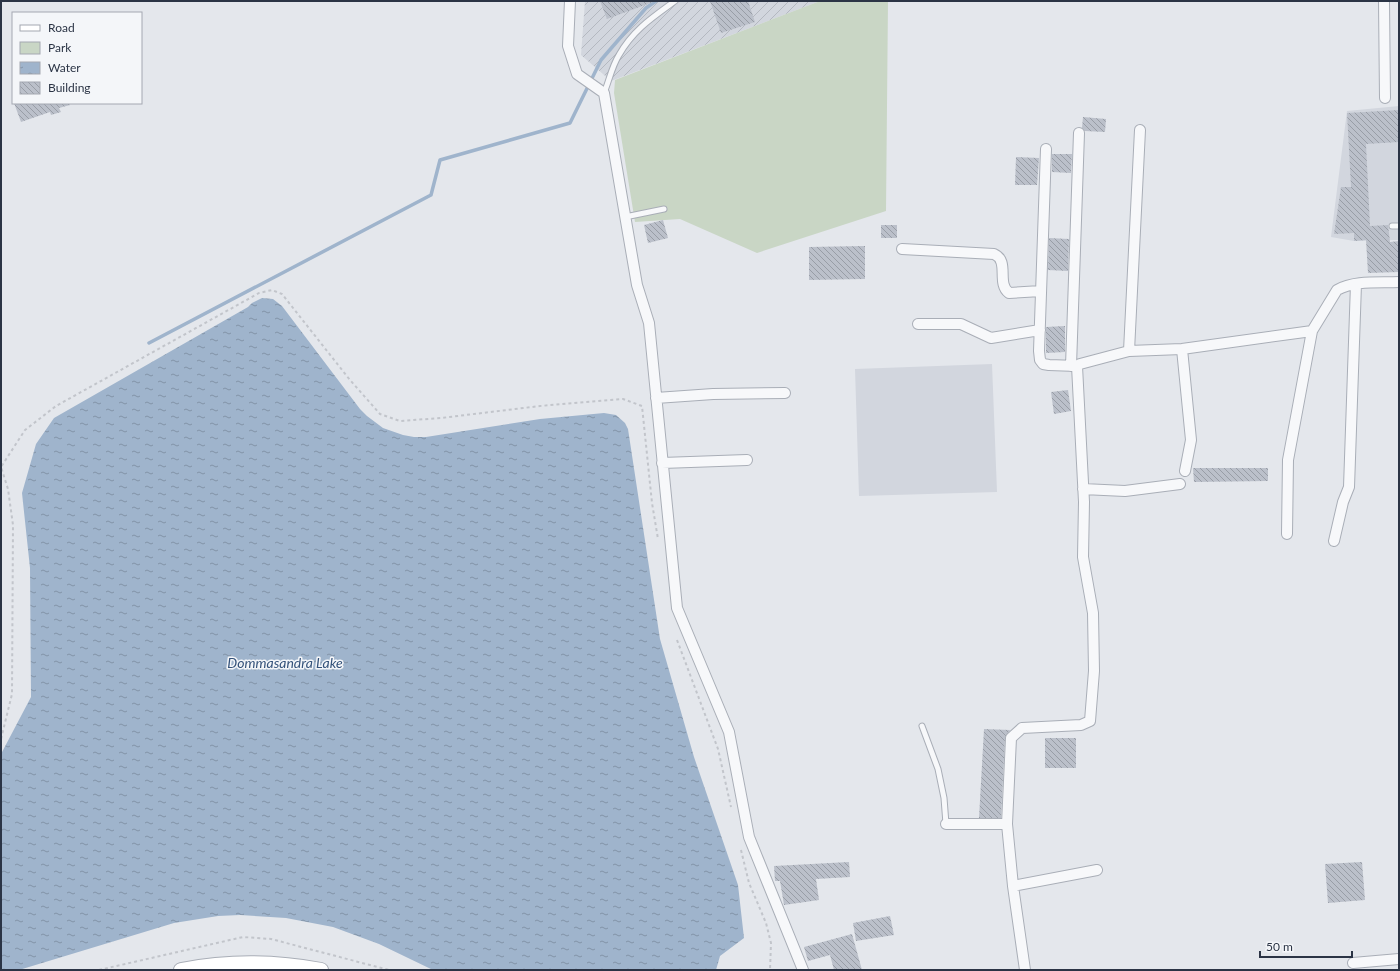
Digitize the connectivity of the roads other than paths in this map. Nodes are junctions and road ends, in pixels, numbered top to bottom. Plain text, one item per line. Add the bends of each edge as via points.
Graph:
1 (570, 1) edge
2 (676, 1) edge
3 (1384, 1) edge
4 (604, 93) junction
5 (1385, 98) dead end
6 (1140, 130) dead end
7 (1079, 133) dead end
8 (1046, 149) dead end
9 (664, 209) dead end
10 (625, 217) junction
11 (1392, 226) dead end
12 (1399, 226) edge
13 (902, 249) dead end
14 (1399, 282) edge
15 (1356, 284) junction
16 (1041, 291) junction
17 (918, 324) dead end
18 (1040, 330) junction
19 (1312, 332) junction
20 (1182, 349) junction
21 (1129, 351) junction
22 (1074, 366) junction
23 (785, 393) dead end
24 (656, 398) junction
25 (747, 460) dead end
26 (662, 463) junction
27 (1185, 471) dead end
28 (1180, 484) dead end
29 (1083, 489) junction
30 (1287, 534) dead end
31 (1334, 541) dead end
32 (922, 726) dead end
33 (946, 824) joint
34 (1007, 824) junction
35 (1097, 870) dead end
36 (1013, 886) junction
37 (1399, 959) edge
38 (1353, 963) dead end
39 (181, 970) edge
40 (321, 970) edge
41 (803, 970) edge
42 (1025, 970) edge

1 - 4 street via 568,46 577,74
2 - 4 lane via 643,25 625,46 618,56
3 - 5 street
4 - 10 street
6 - 21 street
7 - 22 street
8 - 16 street
9 - 10 lane
10 - 24 street via 637,285 649,323
11 - 12 lane
13 - 16 street via 994,254 1002,261 1006,290
14 - 15 street
15 - 19 street via 1337,290
15 - 31 street via 1349,487
16 - 18 street
17 - 18 street via 961,324 991,338
18 - 22 street via 1039,351 1043,364
19 - 20 street
19 - 30 street via 1288,460
20 - 21 street
20 - 27 street via 1191,440
21 - 22 street
22 - 29 street
23 - 24 street
24 - 26 street
25 - 26 street
26 - 41 street via 677,608 729,732 749,837
28 - 29 street via 1126,490
29 - 34 street via 1083,557 1093,613 1094,671 1090,721 1081,725 1022,728 1015,733 1011,738
32 - 33 lane via 938,769
33 - 34 street
34 - 36 street
35 - 36 street
36 - 42 street
37 - 38 street
39 - 40 street via 223,964 257,963

